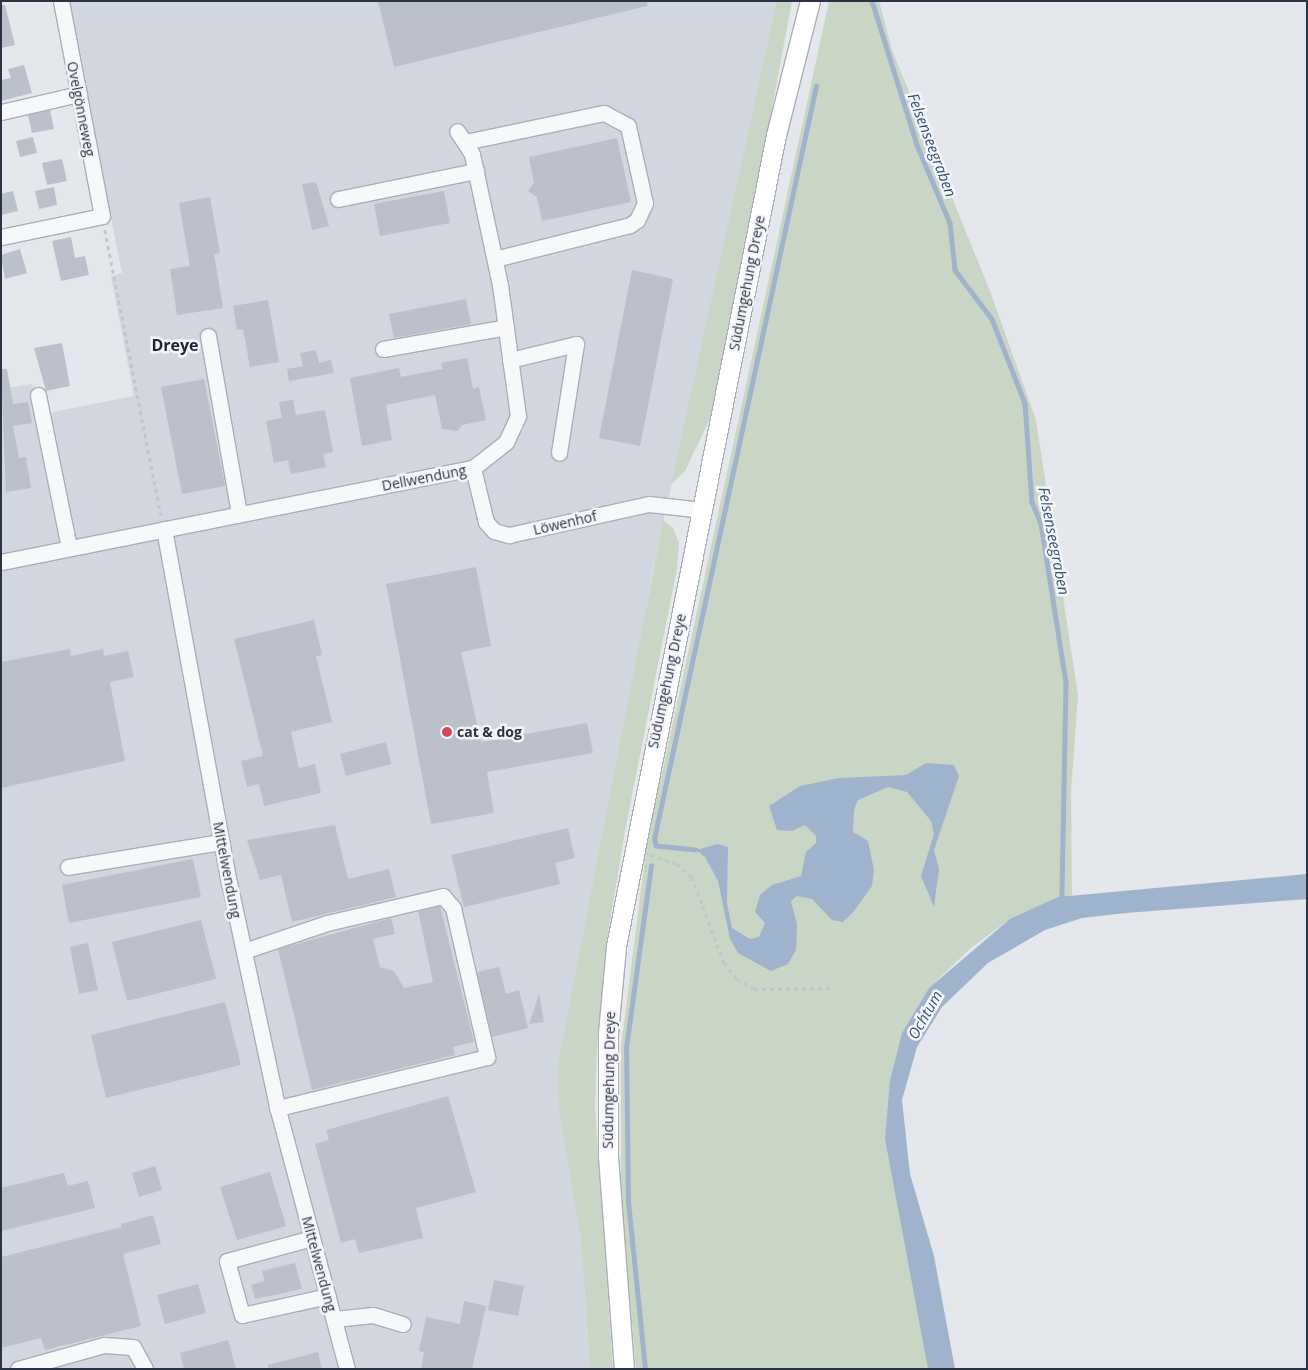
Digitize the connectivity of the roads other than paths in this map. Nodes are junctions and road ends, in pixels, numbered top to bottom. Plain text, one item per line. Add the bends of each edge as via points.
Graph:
1 (61, 1) edge
2 (810, 1) edge
3 (78, 94) junction
4 (1, 112) edge
5 (476, 171) junction
6 (338, 199) dead end
7 (1, 237) edge
8 (495, 259) junction
9 (506, 327) junction
10 (208, 336) dead end
11 (383, 349) dead end
12 (510, 360) junction
13 (38, 395) dead end
14 (559, 454) dead end
15 (473, 468) junction
16 (703, 510) junction
17 (239, 514) junction
18 (164, 528) junction
19 (69, 548) junction
20 (1, 562) edge
21 (221, 842) junction
22 (68, 867) dead end
23 (244, 952) junction
24 (277, 1108) junction
25 (312, 1238) junction
26 (328, 1296) junction
27 (334, 1320) junction
28 (403, 1324) dead end
29 (18, 1369) edge
30 (145, 1369) edge
31 (347, 1369) edge
32 (624, 1369) edge

1 - 3 street, Ovelgönneweg
2 - 16 main road, Südumgehung Dreye via 776,135
3 - 4 street
3 - 7 street, Ovelgönneweg via 102,216
5 - 6 street
5 - 8 street, Dellwendung
5 - 8 street, Dellwendung via 461,136 604,113 628,126 645,203 637,220 630,226
8 - 9 street, Dellwendung
9 - 11 street
9 - 12 street, Dellwendung
10 - 17 street
12 - 14 street via 576,344
12 - 15 street, Dellwendung via 518,416 506,442
13 - 19 street
15 - 16 street, Löwenhof via 486,522 494,531 509,535 649,504
15 - 17 street, Dellwendung
16 - 32 main road, Südumgehung Dreye via 632,851 608,1033 608,1157
17 - 18 street, Dellwendung
18 - 19 street
18 - 21 street, Mittelwendung
19 - 20 street
21 - 22 street
21 - 23 street, Mittelwendung
23 - 24 street, Mittelwendung
23 - 24 street via 327,923 444,896 453,908 486,1056
24 - 25 street, Mittelwendung
25 - 26 street, Mittelwendung
25 - 26 street via 227,1261 242,1315
26 - 27 street, Mittelwendung
27 - 28 street via 373,1315
27 - 31 street, Mittelwendung
29 - 30 street via 104,1345 133,1347

